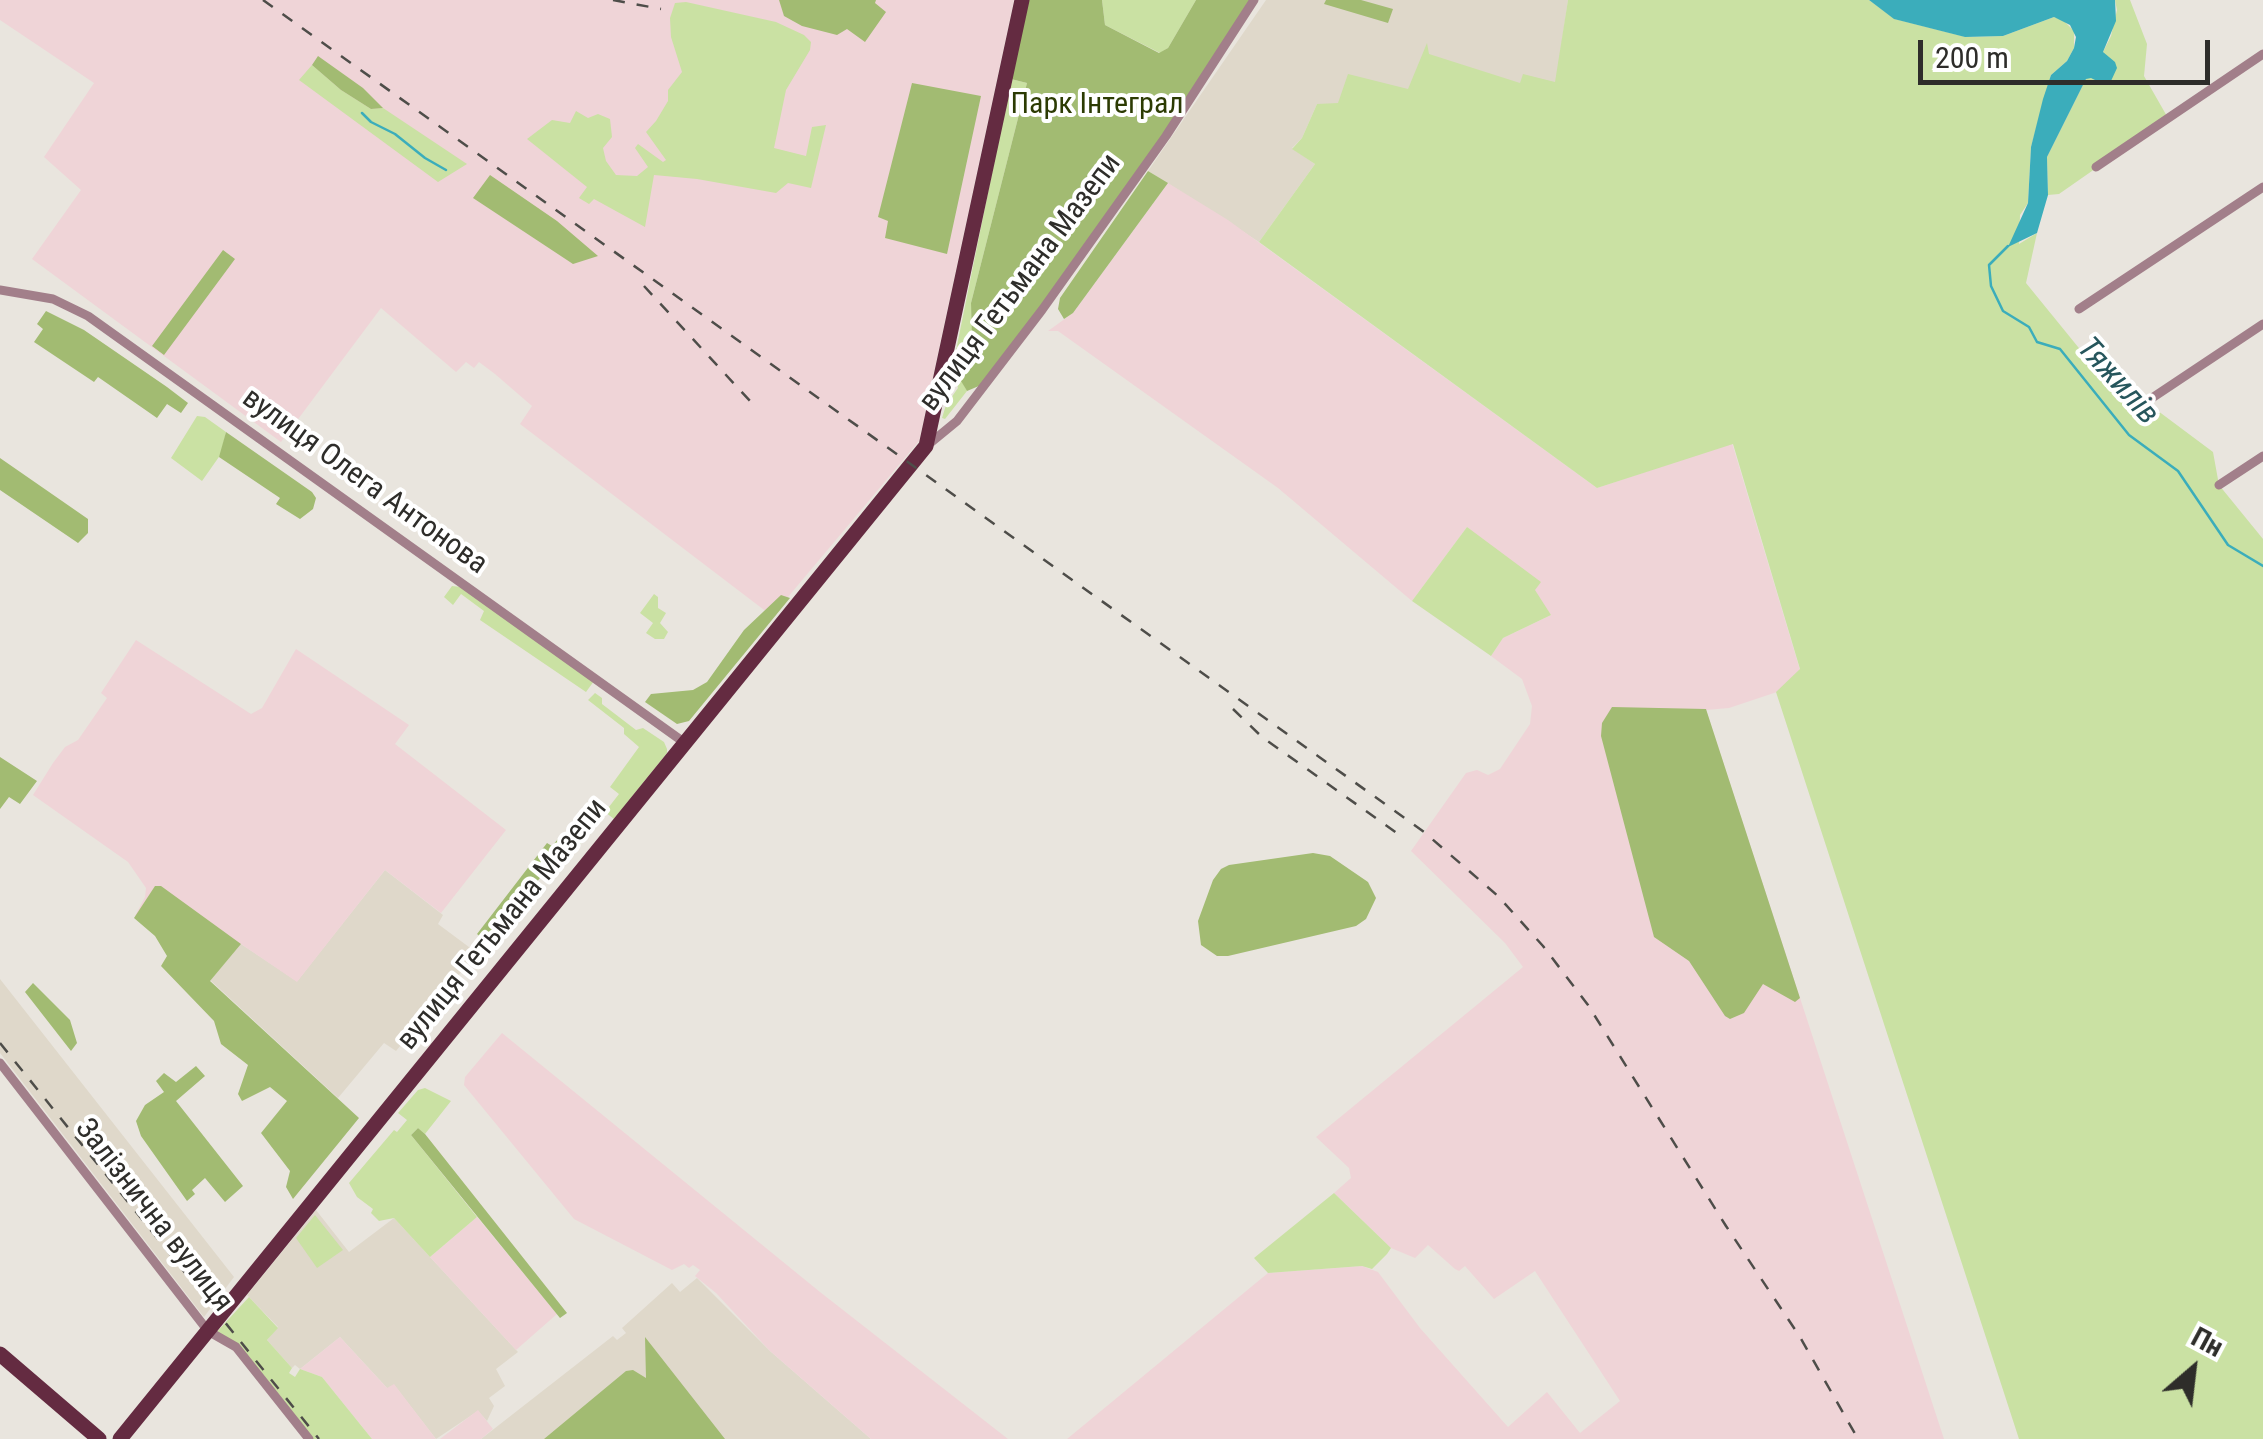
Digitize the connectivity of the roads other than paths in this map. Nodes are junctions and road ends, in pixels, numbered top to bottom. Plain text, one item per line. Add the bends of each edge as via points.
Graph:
1 (1022, 0) edge
2 (1254, 0) edge
3 (2263, 54) edge
4 (2096, 167) dead end
5 (2263, 187) edge
6 (0, 290) edge
7 (2079, 309) dead end
8 (2263, 324) edge
9 (2146, 402) dead end
10 (926, 446) junction
11 (2263, 456) edge
12 (2219, 485) dead end
13 (686, 744) junction
14 (0, 1063) edge
15 (208, 1331) junction
16 (0, 1354) edge
17 (99, 1439) edge
18 (120, 1439) edge
19 (309, 1439) edge

1 - 10 main road, вулиця Гетьмана Мазепи
2 - 10 street, вулиця Гетьмана Мазепи via 1042,310 957,421
3 - 4 street
5 - 7 street
6 - 13 street, вулиця Олега Антонова via 52,299 88,316
8 - 9 street
10 - 13 main road, вулиця Гетьмана Мазепи
11 - 12 street
13 - 15 main road, вулиця Гетьмана Мазепи
14 - 15 street, Залізнична вулиця
15 - 18 main road, вулиця Гетьмана Мазепи
15 - 19 street, Залізнична вулиця via 236,1347
16 - 17 main road

